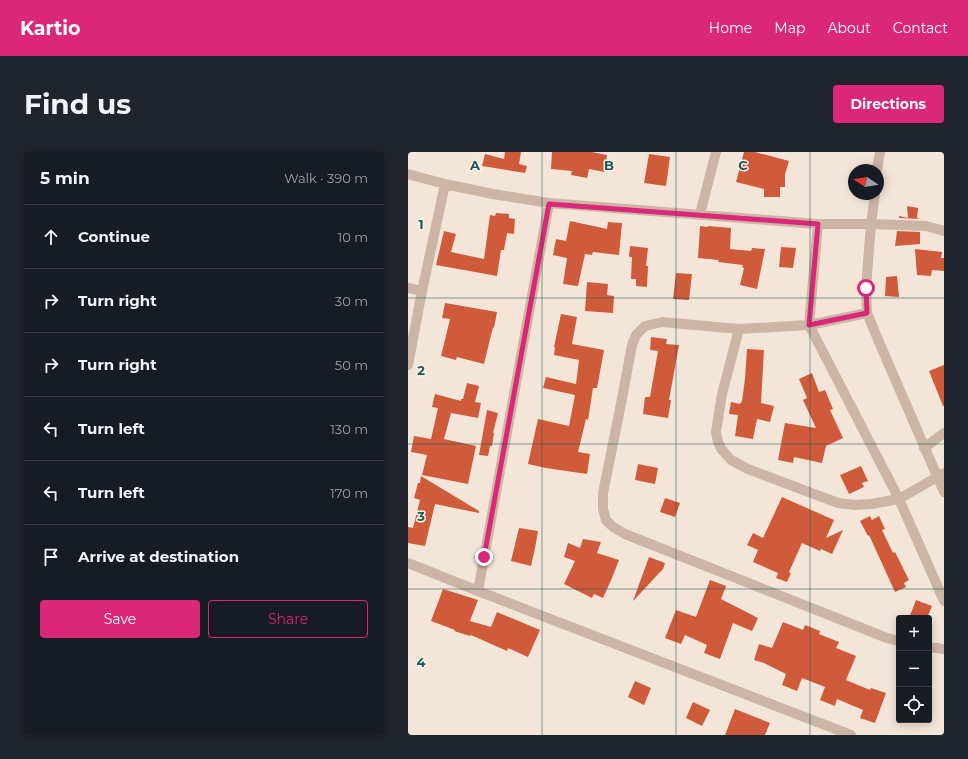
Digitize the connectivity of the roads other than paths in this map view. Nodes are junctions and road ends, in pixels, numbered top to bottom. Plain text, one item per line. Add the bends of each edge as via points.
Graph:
1 (716, 152) edge
2 (880, 152) edge
3 (878, 164) edge
4 (408, 174) edge
5 (445, 184) junction
6 (874, 200) edge
7 (549, 204) junction
8 (700, 214) junction
9 (818, 224) junction
10 (871, 224) junction
11 (944, 230) edge
12 (408, 288) edge
13 (422, 291) junction
14 (867, 313) junction
15 (809, 325) junction
16 (739, 329) junction
17 (408, 365) edge
18 (944, 433) edge
19 (924, 448) junction
20 (941, 475) edge
21 (944, 492) edge
22 (899, 499) junction
23 (408, 563) edge
24 (478, 591) junction
25 (944, 601) edge
26 (896, 640) edge
27 (932, 647) edge
28 (944, 649) edge
29 (851, 735) edge

1 - 8 street
2 - 3 street
4 - 5 street
5 - 7 street
5 - 13 street
6 - 10 street
7 - 8 street
7 - 24 street
8 - 9 street
9 - 10 street
9 - 15 street
10 - 11 street via 926,226
10 - 14 street via 866,288
12 - 13 street
13 - 17 street
14 - 15 street
14 - 19 street
15 - 16 street
15 - 22 street
16 - 22 street via 722,394 716,432 722,450 731,460 838,504 872,504
16 - 26 street via 662,322 646,326 636,335 603,493 606,520 625,534
18 - 19 street
19 - 20 street
20 - 21 street
20 - 22 street
22 - 25 street
23 - 24 street
24 - 29 street
27 - 28 street

